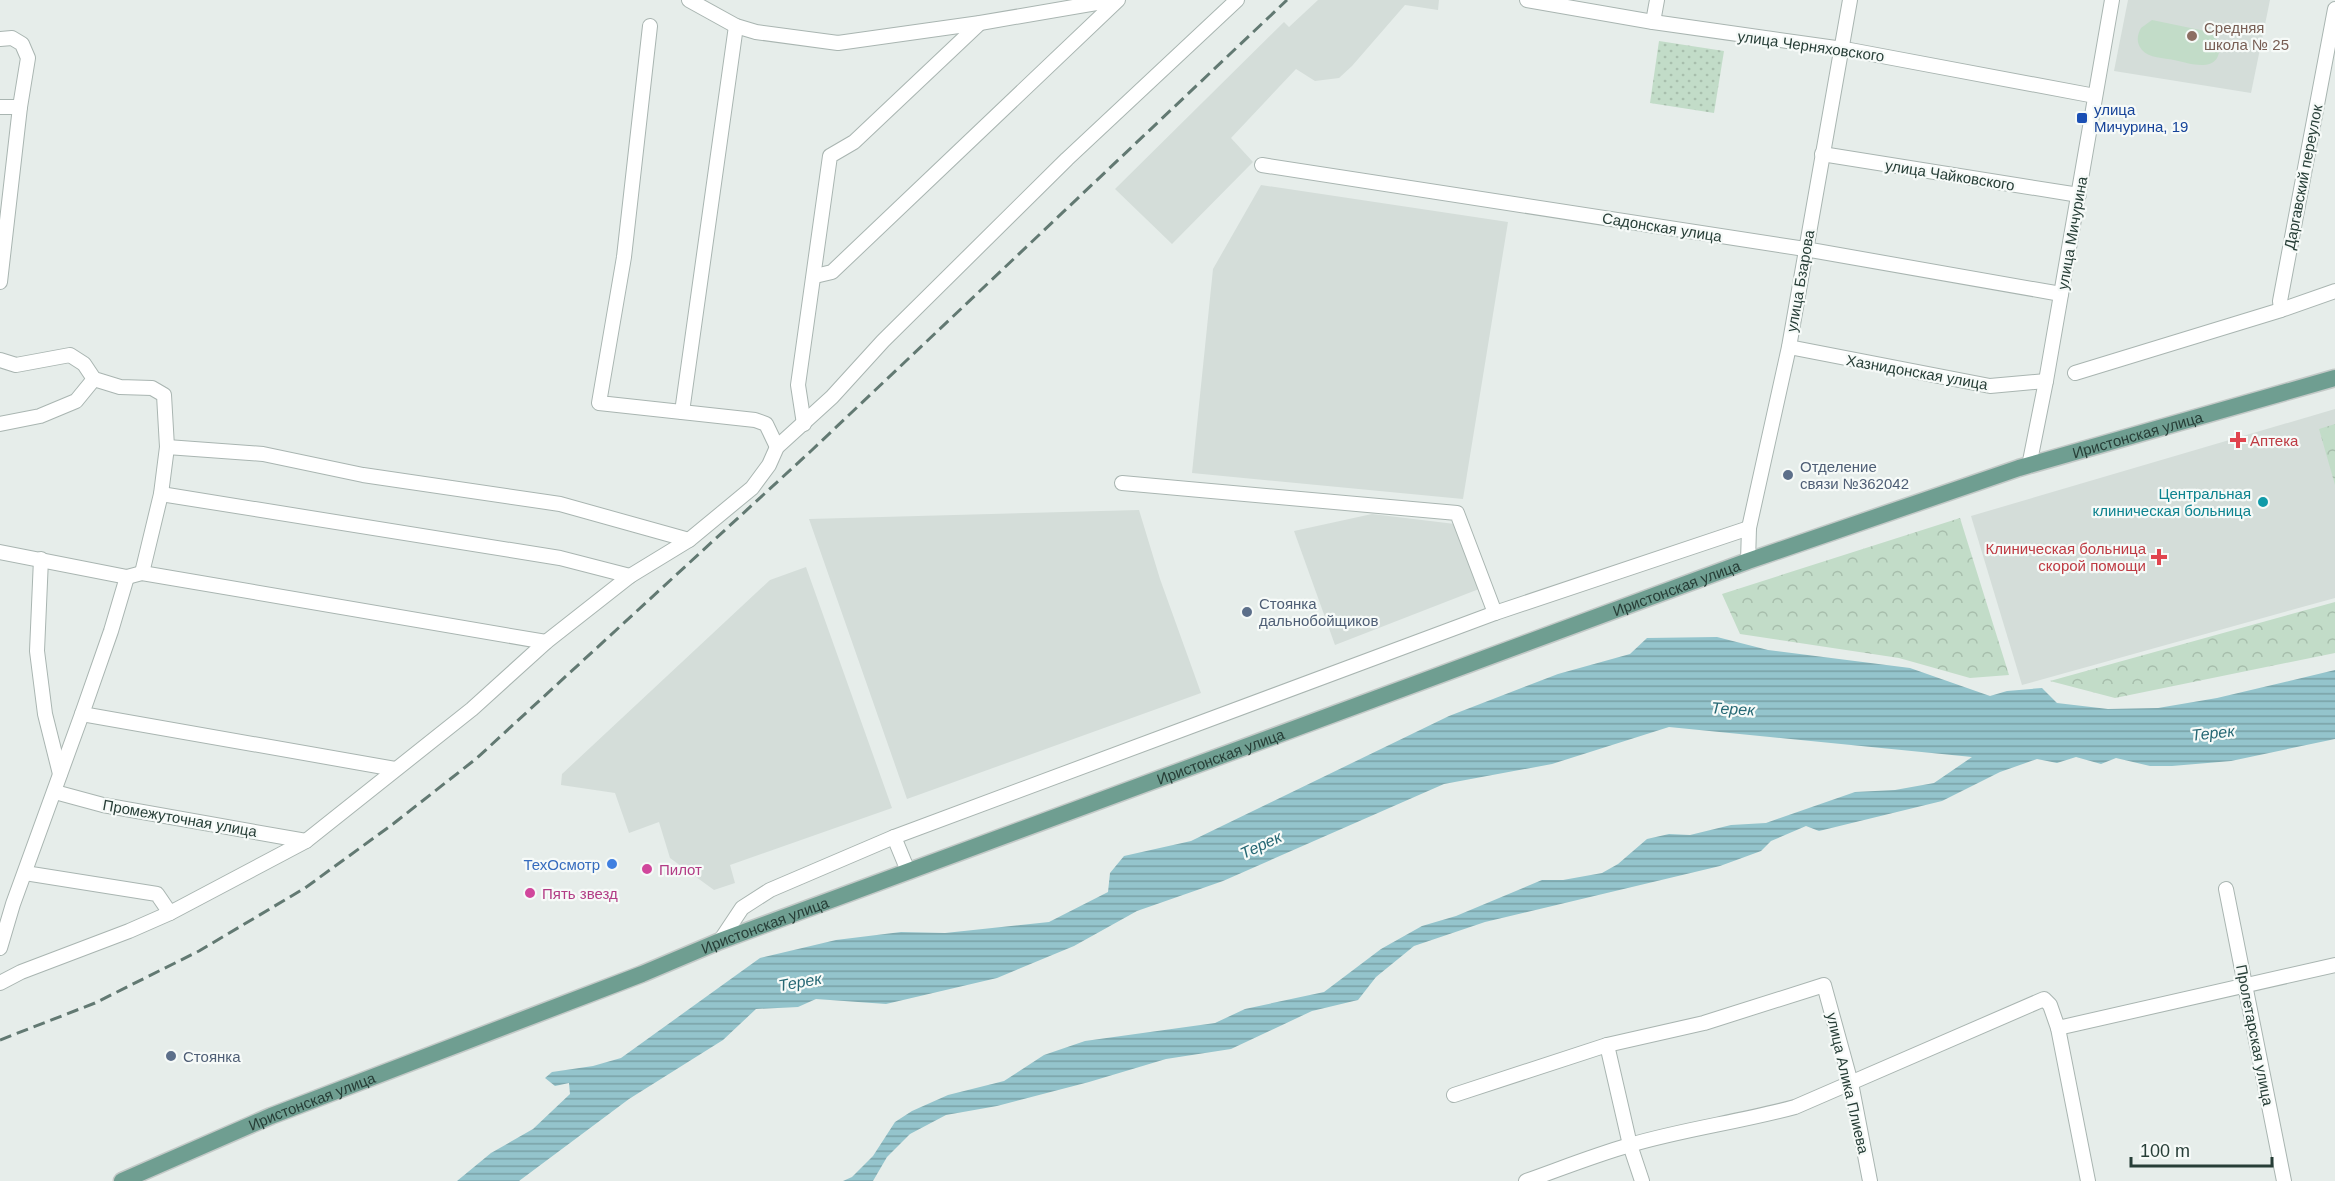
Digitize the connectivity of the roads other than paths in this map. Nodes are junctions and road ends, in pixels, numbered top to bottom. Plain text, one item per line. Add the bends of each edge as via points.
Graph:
1 (688, 0) edge
2 (1116, 0) edge
3 (1237, 0) edge
4 (1527, 0) edge
5 (1657, 0) edge
6 (1850, 0) edge
7 (2112, 0) edge
8 (2335, 9) edge
9 (1653, 22) junction
10 (980, 23) junction
11 (650, 26) dead end
12 (736, 26) junction
13 (0, 39) edge
14 (1842, 50) junction
15 (2095, 96) junction
16 (0, 107) edge
17 (20, 107) junction
18 (1822, 154) junction
19 (1262, 165) dead end
20 (5, 194) edge
21 (2079, 195) junction
22 (1805, 249) junction
23 (1, 265) edge
24 (815, 276) junction
25 (0, 282) edge
26 (2335, 291) edge
27 (2061, 294) junction
28 (2281, 310) junction
29 (1789, 347) junction
30 (0, 360) edge
31 (2074, 373) dead end
32 (2335, 378) edge
33 (94, 379) junction
34 (2046, 381) junction
35 (682, 412) junction
36 (0, 424) edge
37 (804, 424) junction
38 (167, 447) junction
39 (777, 447) junction
40 (2030, 466) junction
41 (1122, 483) dead end
42 (161, 494) junction
43 (1749, 528) junction
44 (689, 540) junction
45 (0, 552) edge
46 (41, 559) junction
47 (1748, 561) junction
48 (142, 573) junction
49 (630, 576) junction
50 (127, 577) junction
51 (1495, 613) junction
52 (546, 642) junction
53 (82, 714) junction
54 (395, 769) junction
55 (60, 774) junction
56 (55, 792) junction
57 (894, 837) junction
58 (306, 841) junction
59 (908, 871) junction
60 (25, 873) junction
61 (2226, 889) dead end
62 (170, 913) junction
63 (720, 941) junction
64 (0, 948) edge
65 (2335, 965) edge
66 (0, 983) edge
67 (2244, 984) junction
68 (2058, 1028) junction
69 (1607, 1045) junction
70 (1851, 1083) junction
71 (1454, 1095) dead end
72 (1630, 1145) junction
73 (122, 1181) edge
74 (1526, 1181) edge
75 (1642, 1181) edge
76 (1870, 1181) edge
77 (2088, 1181) edge
78 (2284, 1181) edge

1 - 12 street
2 - 10 street
2 - 24 street via 832,272
3 - 37 street via 1067,159
4 - 9 street, улица Черняховского
5 - 9 street
6 - 14 street, улица Бзарова
7 - 15 street, улица Мичурина
8 - 28 street, Даргавский переулок
9 - 14 street, улица Черняховского
10 - 12 street via 838,43
10 - 24 street via 854,142 830,156
11 - 35 street via 624,257 599,403
12 - 35 street
13 - 17 street via 12,38 22,44 28,58
14 - 15 street, улица Черняховского
14 - 18 street, улица Бзарова
15 - 21 street, улица Мичурина
16 - 17 street
17 - 20 street
18 - 21 street, улица Чайковского
18 - 22 street, улица Бзарова
19 - 22 street, Садонская улица
20 - 23 street
21 - 27 street, улица Мичурина
22 - 27 street, Садонская улица
22 - 29 street, улица Бзарова
23 - 25 street
24 - 37 street via 798,386
26 - 28 street
27 - 34 street, улица Мичурина
28 - 31 street
29 - 34 street, Хазнидонская улица via 1990,386
29 - 43 street, улица Бзарова
30 - 33 street via 16,365 70,356 84,364
32 - 40 main road, Иристонская улица
33 - 36 street via 76,401 40,416
33 - 38 street via 120,387 152,388 164,395
34 - 40 street, улица Мичурина
35 - 39 street via 766,424
37 - 39 street
38 - 42 street
38 - 44 street via 262,454 363,475 560,504
39 - 44 street via 770,465 752,488
40 - 47 main road, Иристонская улица
41 - 51 street via 1457,513
42 - 48 street
42 - 49 street via 560,558
43 - 47 street, улица Бзарова
43 - 51 street
44 - 49 street
45 - 46 street
46 - 50 street
46 - 55 street via 37,651 45,714
47 - 59 main road, Иристонская улица
48 - 50 street
48 - 52 street
49 - 52 street
50 - 53 street
51 - 57 street
52 - 54 street via 472,709
53 - 54 street
53 - 55 street
54 - 58 street
55 - 56 street
56 - 58 street, Промежуточная улица via 103,806
56 - 60 street
57 - 59 street
57 - 63 street via 770,890 742,908
58 - 62 street
59 - 63 main road, Иристонская улица
60 - 62 street via 157,894
60 - 64 street
61 - 67 street, Пролетарская улица
62 - 66 street
63 - 73 main road, Иристонская улица via 271,1116
65 - 67 street
67 - 68 street
67 - 78 street, Пролетарская улица
68 - 70 street via 2044,999
68 - 77 street
69 - 70 street, улица Алика Плиева via 1704,1023 1824,986
69 - 71 street
69 - 72 street
70 - 72 street via 1795,1107
70 - 76 street, улица Алика Плиева
72 - 74 street
72 - 75 street

